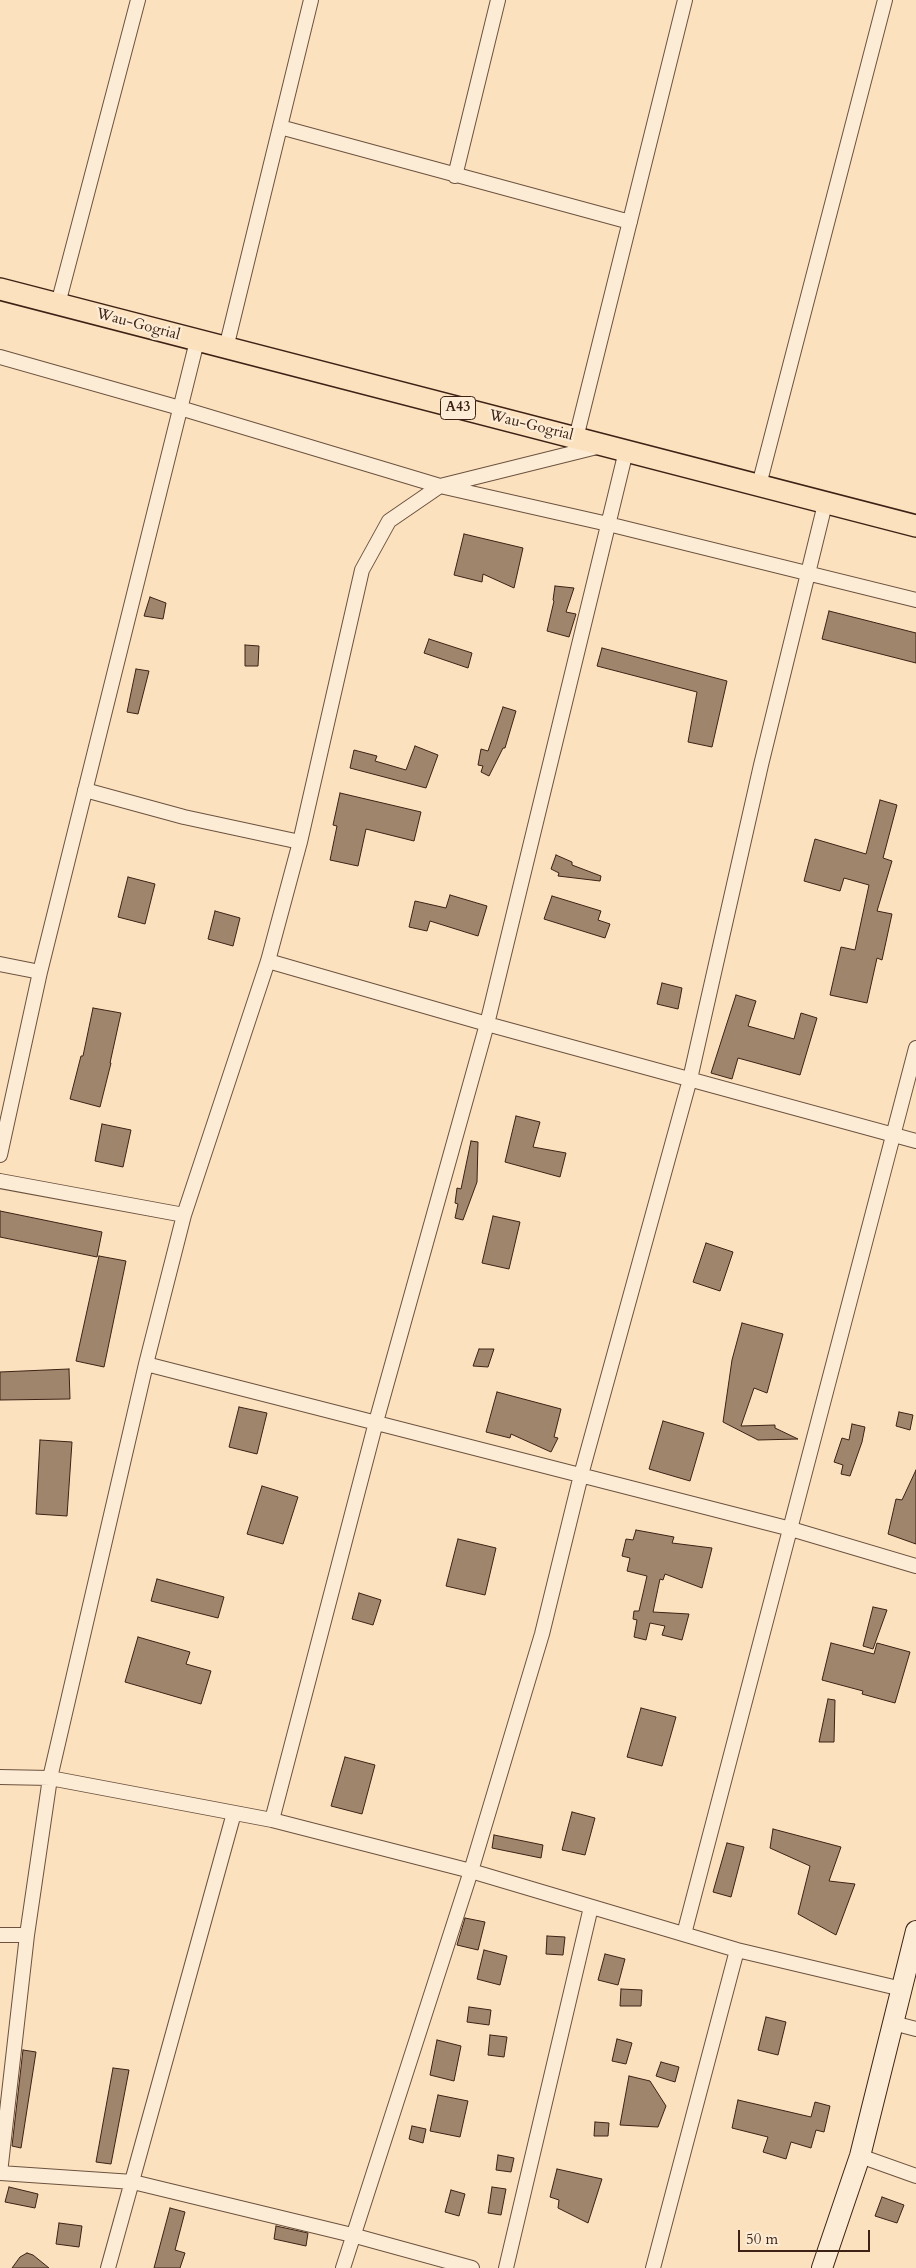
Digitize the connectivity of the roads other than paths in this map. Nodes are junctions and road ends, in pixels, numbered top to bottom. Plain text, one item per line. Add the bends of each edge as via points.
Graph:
1 (138, 0) edge
2 (311, 0) edge
3 (498, 0) edge
4 (685, 0) edge
5 (885, 0) edge
6 (280, 127) junction
7 (455, 176) junction
8 (630, 222) junction
9 (1, 294) edge
10 (58, 304) junction
11 (197, 341) junction
12 (226, 348) junction
13 (0, 357) edge
14 (180, 408) junction
15 (576, 438) junction
16 (604, 446) junction
17 (626, 451) junction
18 (759, 485) junction
19 (440, 486) junction
20 (825, 504) junction
21 (608, 524) junction
22 (916, 526) edge
23 (808, 572) junction
24 (916, 600) edge
25 (85, 790) junction
26 (300, 842) junction
27 (268, 960) junction
28 (0, 964) edge
29 (40, 972) junction
30 (487, 1024) junction
31 (916, 1048) edge
32 (690, 1079) junction
33 (895, 1135) junction
34 (916, 1141) edge
35 (0, 1156) edge
36 (0, 1181) edge
37 (184, 1215) junction
38 (146, 1364) junction
39 (376, 1422) junction
40 (581, 1475) junction
41 (791, 1529) junction
42 (916, 1566) edge
43 (0, 1777) edge
44 (50, 1778) junction
45 (234, 1812) junction
46 (272, 1820) junction
47 (471, 1871) junction
48 (591, 1907) junction
49 (916, 1931) edge
50 (684, 1934) junction
51 (0, 1935) edge
52 (27, 1935) junction
53 (737, 1950) junction
54 (902, 1990) junction
55 (893, 2023) junction
56 (916, 2029) edge
57 (860, 2156) junction
58 (0, 2173) edge
59 (916, 2176) edge
60 (133, 2182) junction
61 (352, 2235) junction
62 (108, 2268) edge
63 (343, 2268) edge
64 (472, 2268) edge
65 (506, 2268) edge
66 (653, 2268) edge
67 (822, 2268) edge

1 - 10 street
2 - 6 street
3 - 7 street
4 - 8 street
5 - 18 street
6 - 7 street
6 - 12 street
7 - 8 street
8 - 15 street
9 - 10 main road, Wau-Gogrial / A43
10 - 11 main road, Wau-Gogrial / A43
11 - 12 main road, Wau-Gogrial / A43
11 - 14 street
12 - 15 main road, Wau-Gogrial / A43
13 - 14 street
14 - 19 street
14 - 25 street
15 - 16 main road, Wau-Gogrial / A43
16 - 17 main road, Wau-Gogrial / A43
16 - 19 street
17 - 18 main road, Wau-Gogrial / A43
17 - 21 street
18 - 20 main road, Wau-Gogrial / A43
19 - 21 street
19 - 26 street via 389,521 362,570
20 - 22 main road, Wau-Gogrial / A43
20 - 23 street
21 - 23 street
21 - 30 street
23 - 24 street
23 - 32 street
25 - 26 street via 184,817
25 - 29 street
26 - 27 street
27 - 30 street
27 - 37 street
28 - 29 street
29 - 35 street
30 - 32 street
30 - 39 street
31 - 33 street
32 - 33 street
32 - 40 street
33 - 34 street
33 - 41 street
36 - 37 street
37 - 38 street
38 - 39 street
38 - 44 street
39 - 40 street
39 - 46 street
40 - 41 street
40 - 47 street via 542,1634
41 - 42 street
41 - 50 street
43 - 44 street
44 - 45 street
44 - 52 street
45 - 46 street
45 - 60 street
46 - 47 street
47 - 48 street
47 - 61 street
48 - 50 street
48 - 65 street
49 - 54 street
50 - 53 street
51 - 52 street
52 - 58 street
53 - 54 street
53 - 66 street
54 - 55 street
55 - 56 street
55 - 57 street
57 - 59 street
57 - 67 street
58 - 60 street
60 - 61 street
60 - 62 street
61 - 63 street
61 - 64 street

